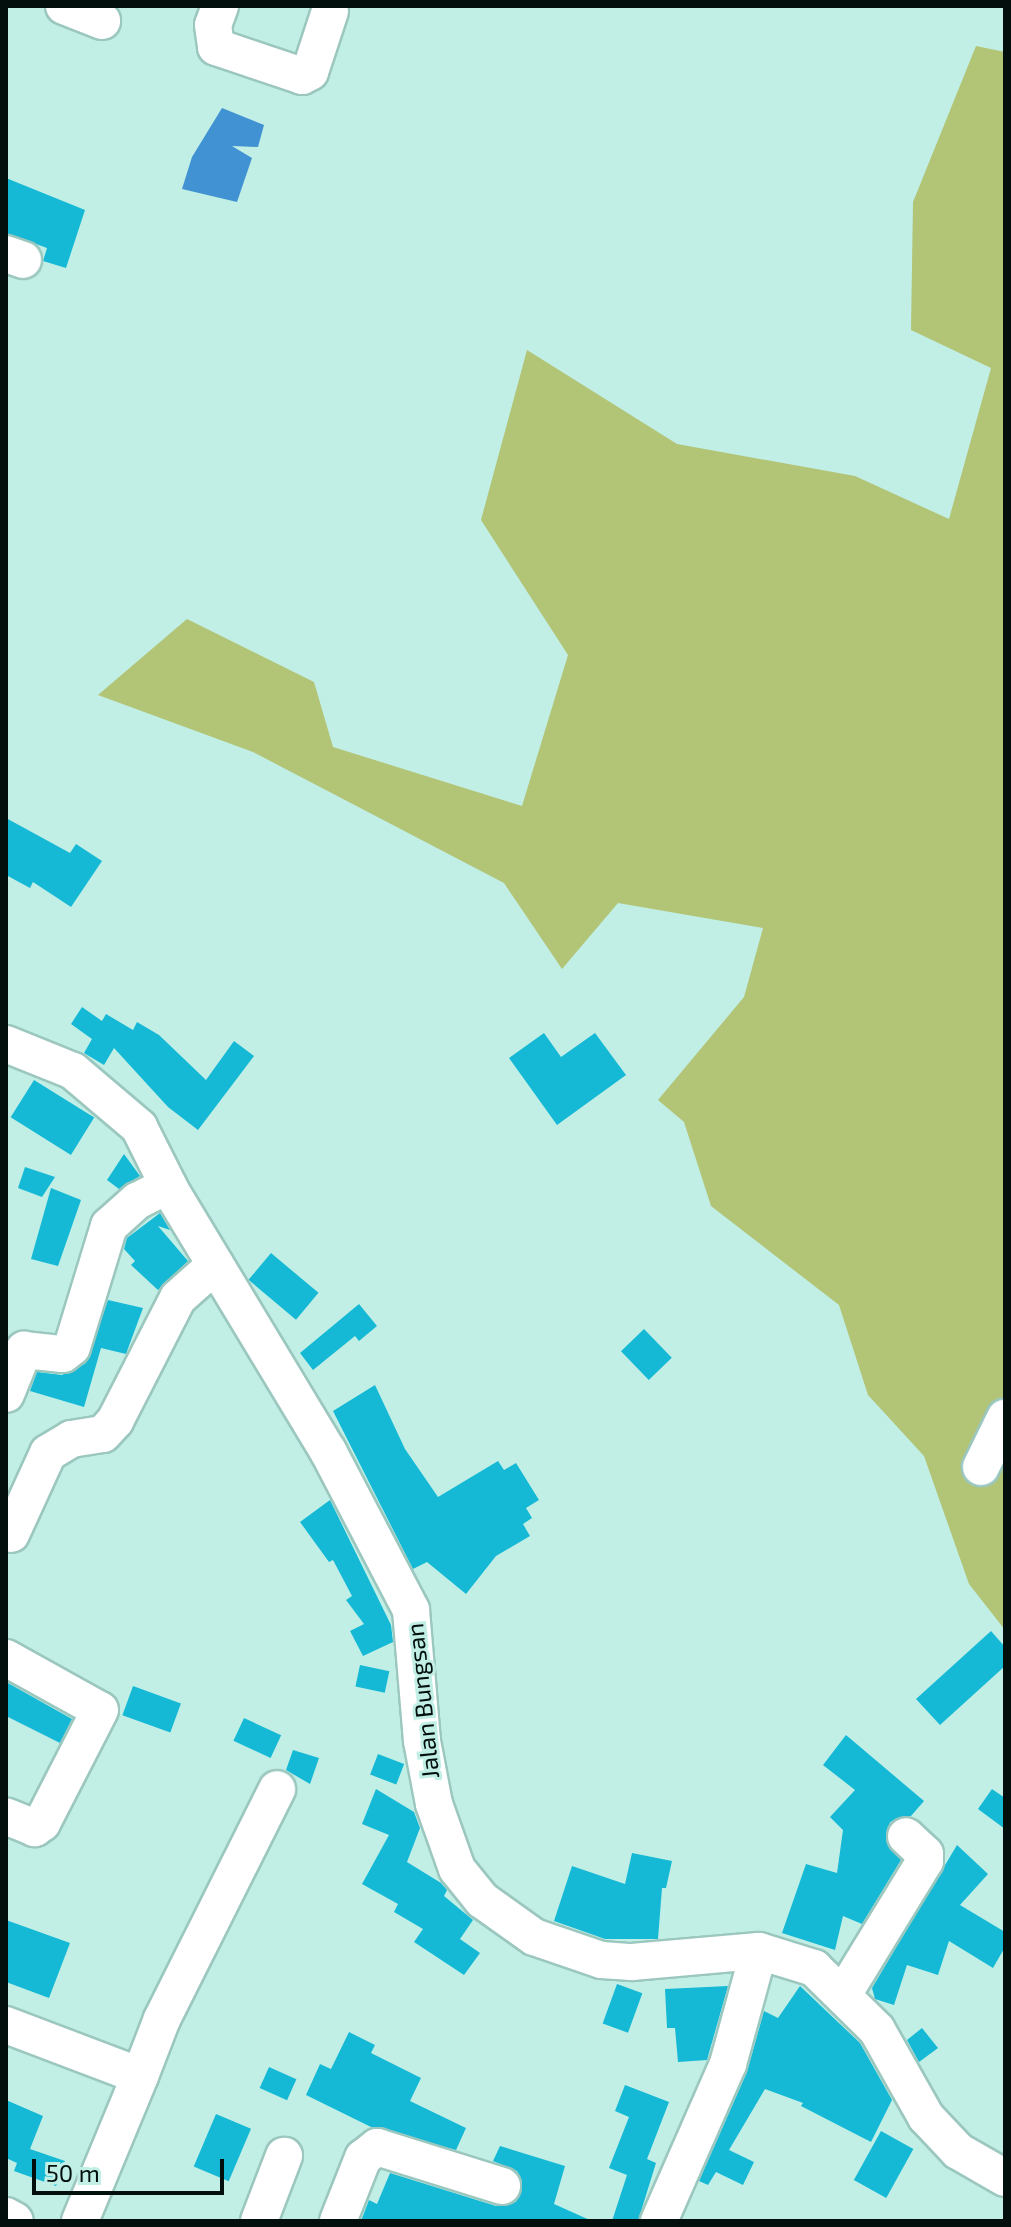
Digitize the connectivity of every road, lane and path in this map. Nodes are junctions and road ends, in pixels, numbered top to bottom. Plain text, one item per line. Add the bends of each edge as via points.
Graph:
1 (64, 6) edge
2 (220, 6) edge
3 (330, 11) dead end
4 (102, 21) dead end
5 (6, 1044) edge
6 (168, 1185) junction
7 (215, 1265) junction
8 (6, 1394) edge
9 (1005, 1418) edge
10 (981, 1467) dead end
11 (11, 1534) dead end
12 (6, 1658) edge
13 (277, 1789) dead end
14 (6, 1816) edge
15 (906, 1836) dead end
16 (759, 1951) junction
17 (844, 1993) junction
18 (6, 2025) edge
19 (140, 2076) junction
20 (284, 2156) dead end
21 (1005, 2178) edge
22 (502, 2186) dead end
23 (6, 2216) edge
24 (15, 2221) edge
25 (80, 2221) edge
26 (259, 2221) edge
27 (338, 2221) edge
28 (659, 2221) edge

1 - 4 street
2 - 3 street via 213,25 216,47 302,76 310,72
5 - 6 street, Jalan Bungsan via 49,1059 95,1085 139,1127
6 - 7 street, Jalan Bungsan
6 - 8 street via 137,1201 109,1226 72,1347 63,1354 24,1350
7 - 11 street via 178,1298 115,1421 103,1434 71,1439 48,1453
7 - 16 street, Jalan Bungsan via 328,1451 411,1610 422,1741 434,1804 457,1869 506,1921 534,1937 601,1960
9 - 10 street
12 - 14 street via 100,1710 42,1823 35,1828
13 - 19 street via 162,2019
15 - 17 street via 925,1854 925,1861
16 - 17 street, Jalan Bungsan via 797,1959
16 - 28 street via 728,2064
17 - 21 street, Jalan Bungsan via 877,2030 926,2117 958,2151
18 - 19 street
19 - 25 street
20 - 26 street
22 - 27 street via 377,2147 363,2158
23 - 24 street

